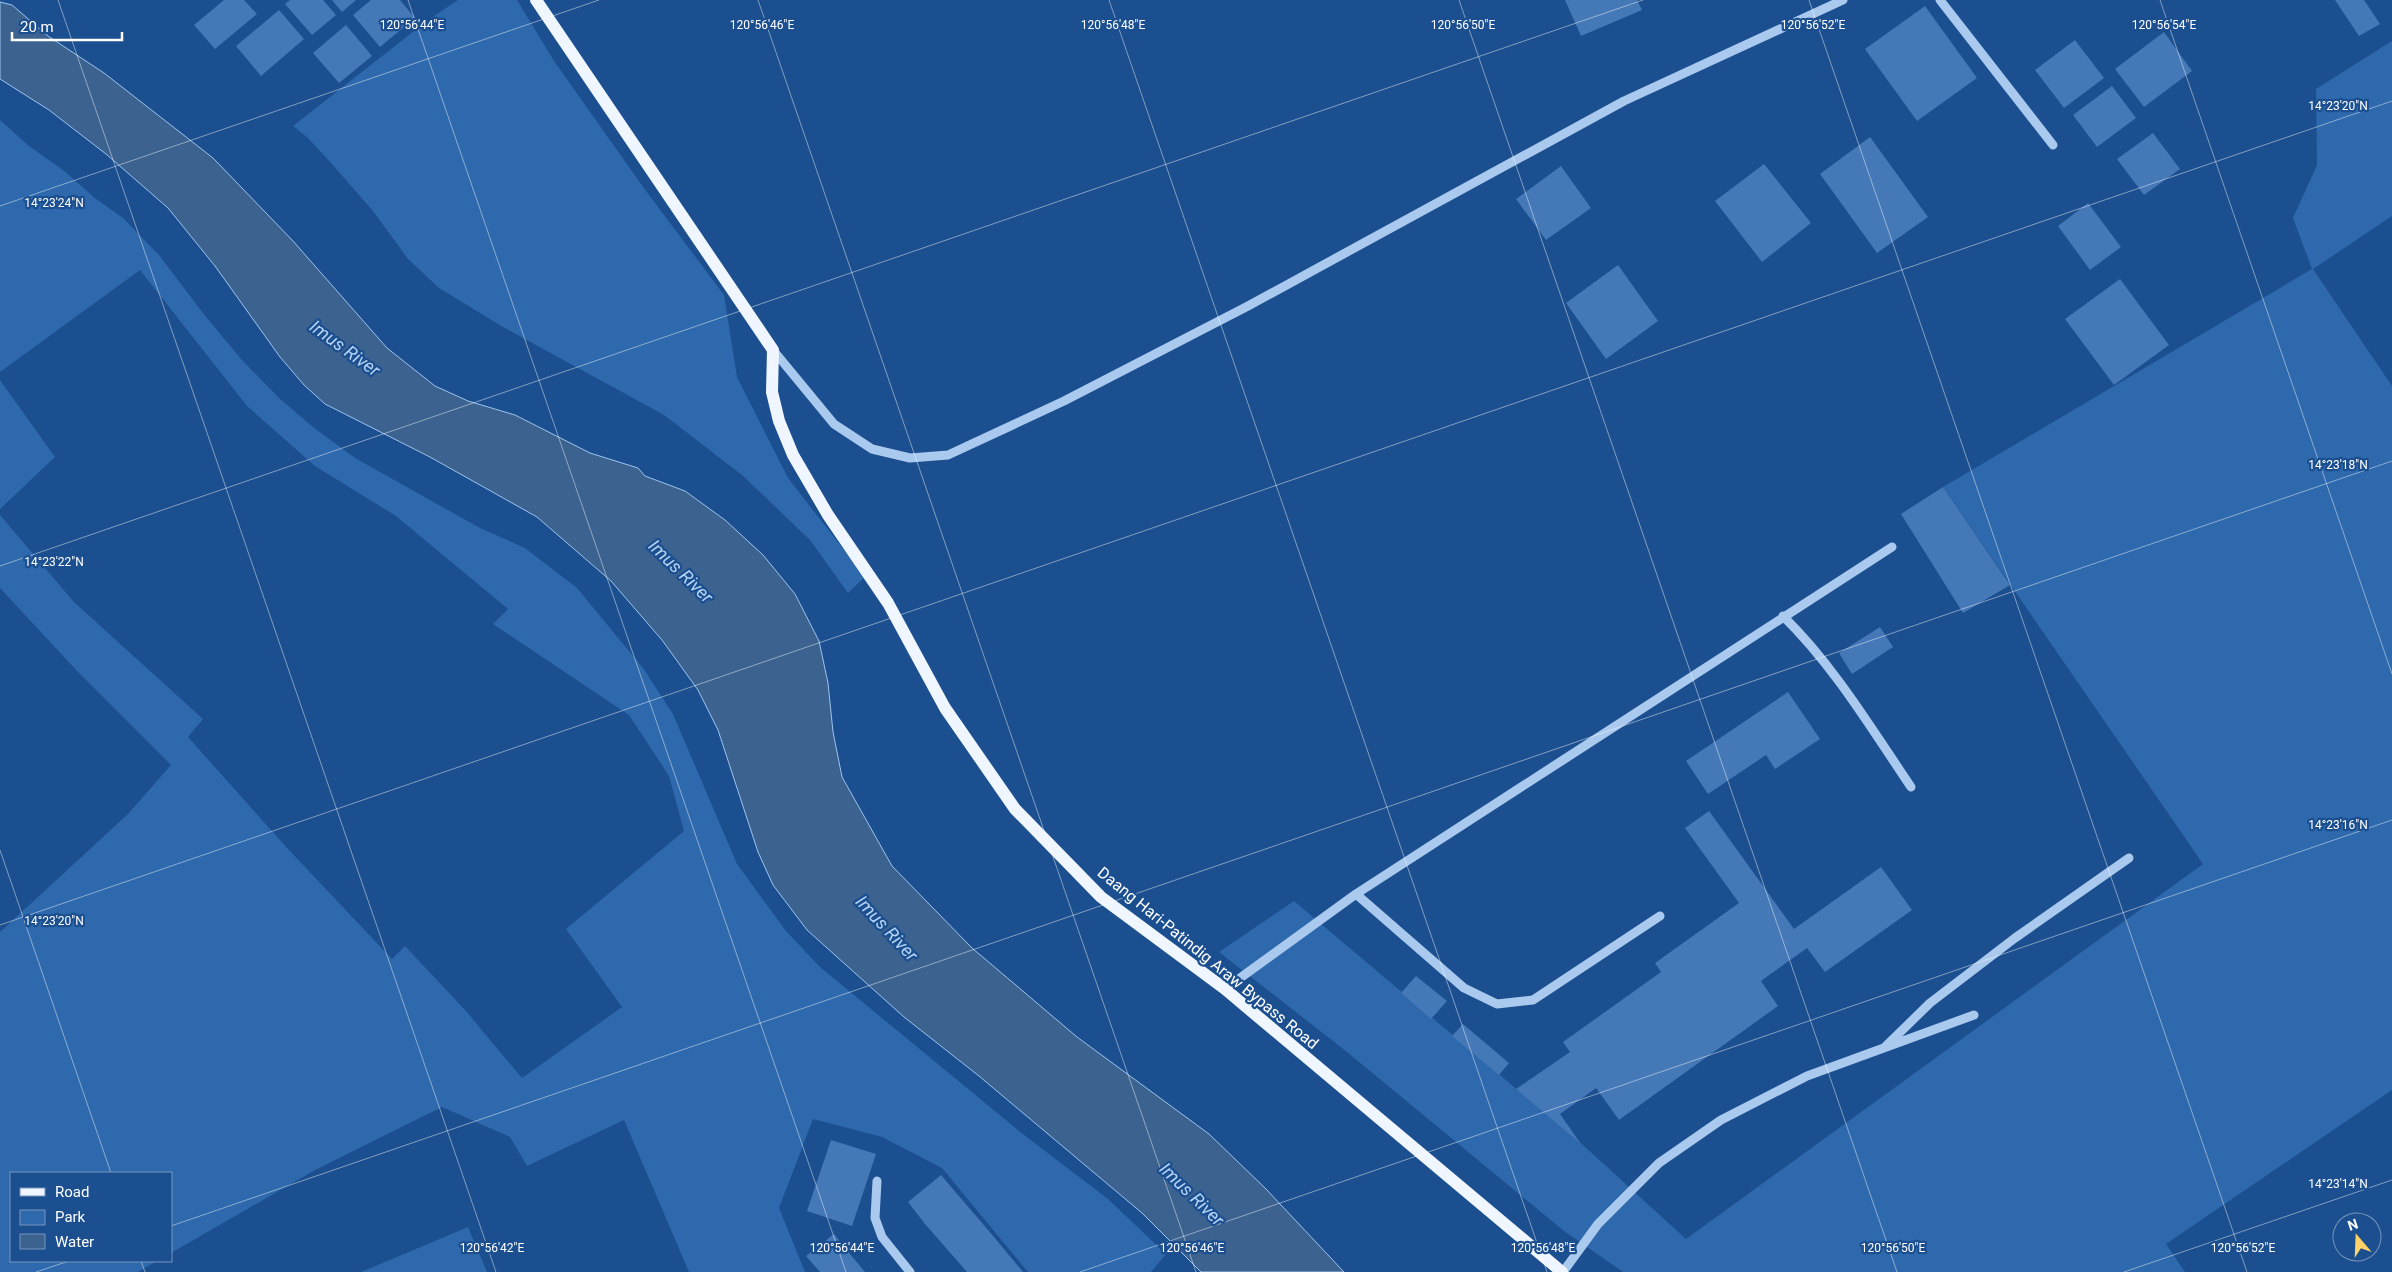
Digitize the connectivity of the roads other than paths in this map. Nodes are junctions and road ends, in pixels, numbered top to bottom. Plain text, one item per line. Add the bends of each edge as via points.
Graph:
1 (536, 0) edge
2 (1843, 0) edge
3 (1940, 0) edge
4 (2053, 145) dead end
5 (773, 350) junction
6 (1892, 547) dead end
7 (1783, 616) junction
8 (1911, 787) dead end
9 (2129, 858) dead end
10 (1356, 894) junction
11 (1660, 916) dead end
12 (1225, 989) junction
13 (1974, 1015) dead end
14 (1882, 1050) junction
15 (877, 1181) dead end
16 (910, 1272) edge
17 (1563, 1272) edge

1 - 5 main road
2 - 5 street via 1624,101 1240,310 1064,401 948,455 910,458 872,450 834,424
3 - 4 street
5 - 12 main road, Daang Hari-Patindig Araw Bypass Road via 772,392 793,455 828,515 888,603 945,708 1015,809 1101,897
6 - 7 street
7 - 8 street via 1830,668
7 - 10 street
9 - 14 street via 1930,1003
10 - 11 street via 1464,988 1497,1004 1533,1000
10 - 12 street
12 - 17 main road, Daang Hari-Patindig Araw Bypass Road
13 - 14 street
14 - 17 street via 1807,1076 1721,1120 1659,1163 1598,1224
15 - 16 street via 875,1218 882,1237

